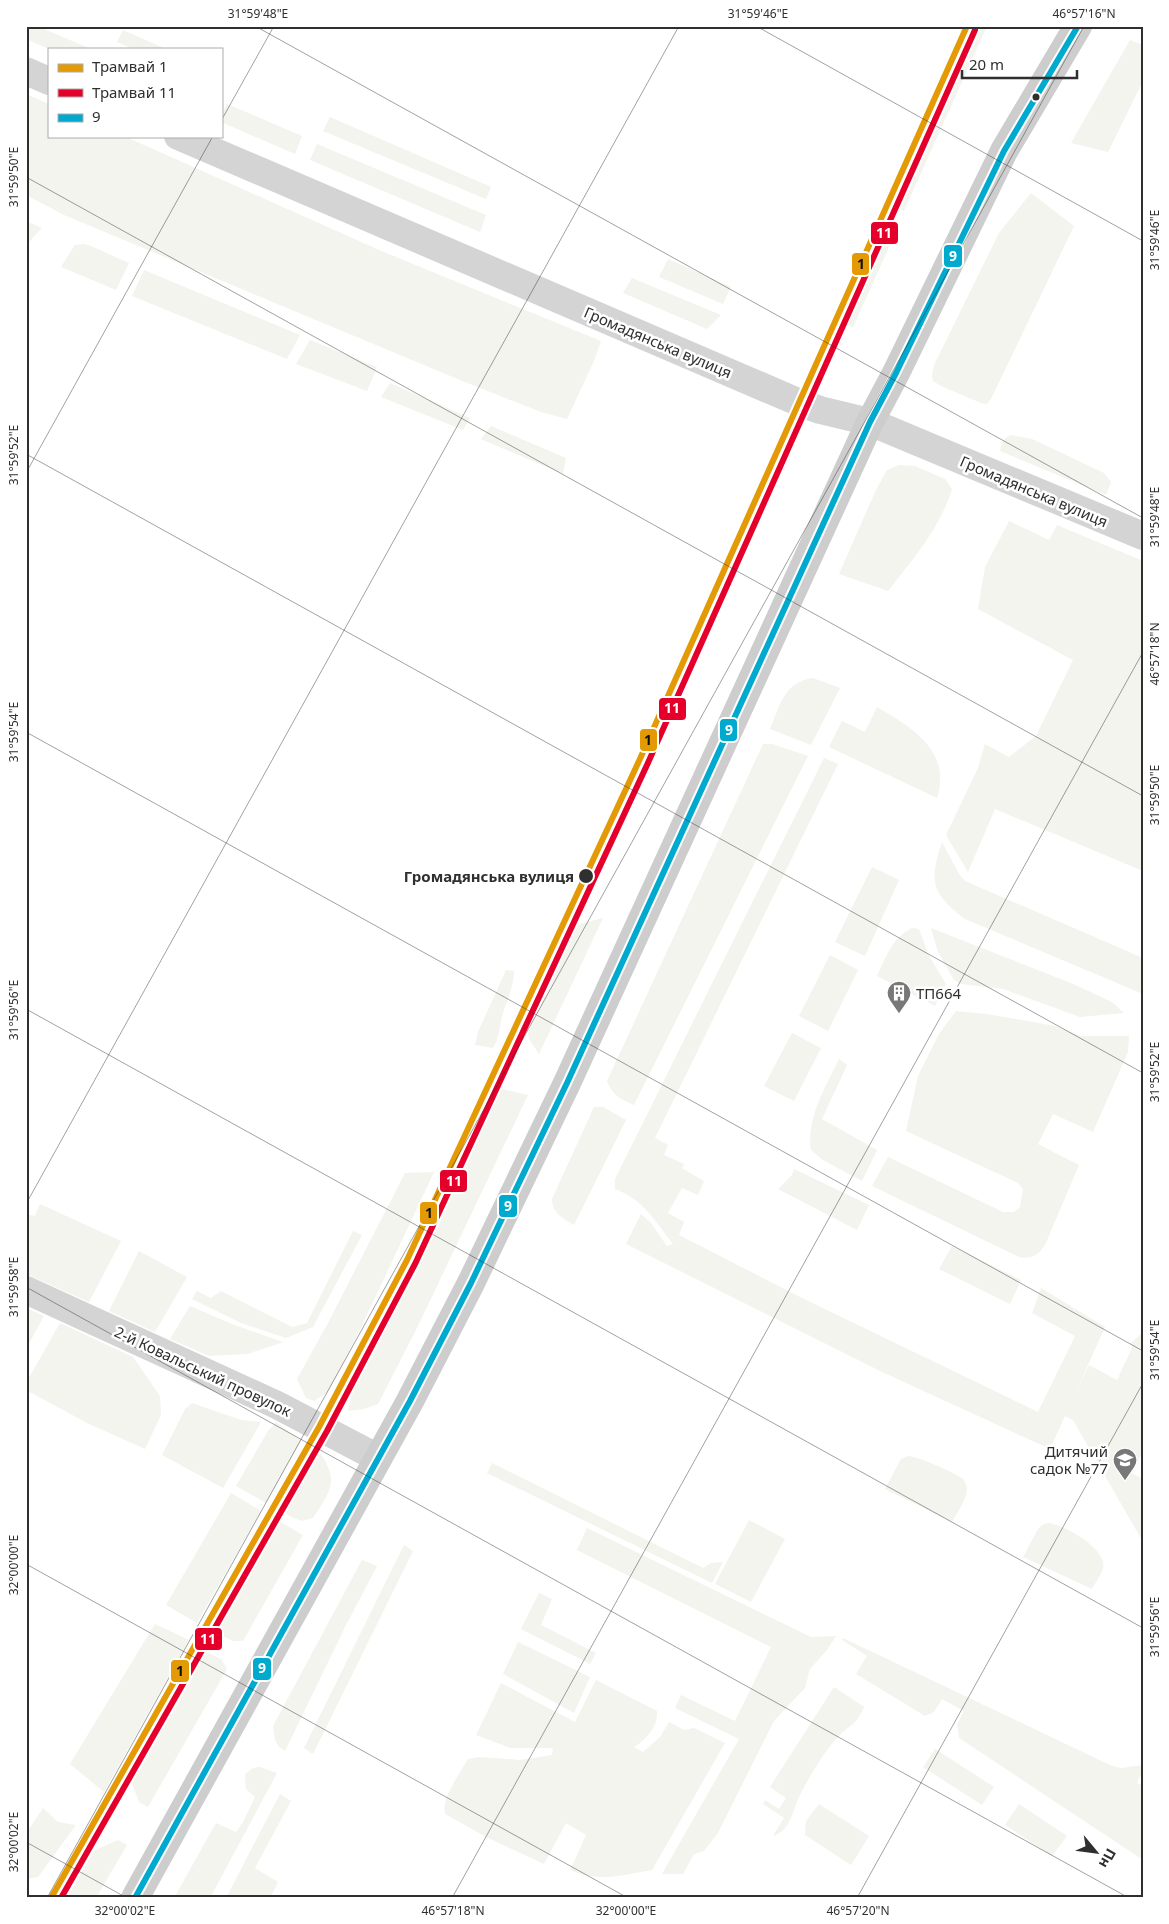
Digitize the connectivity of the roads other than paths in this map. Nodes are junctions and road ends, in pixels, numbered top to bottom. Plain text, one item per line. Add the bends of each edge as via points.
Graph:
1 (1078, 26) edge
2 (26, 71) edge
3 (48, 81) edge
4 (183, 138) edge
5 (870, 422) junction
6 (1143, 536) edge
7 (26, 1290) edge
8 (378, 1458) junction
9 (135, 1898) edge

1 - 5 street via 1004,151
2 - 3 street
4 - 5 street, Громадянська вулиця via 798,402
5 - 6 street, Громадянська вулиця
5 - 8 street via 568,1083 471,1283
7 - 8 street, 2-й Ковальський провулок via 276,1405
8 - 9 street

